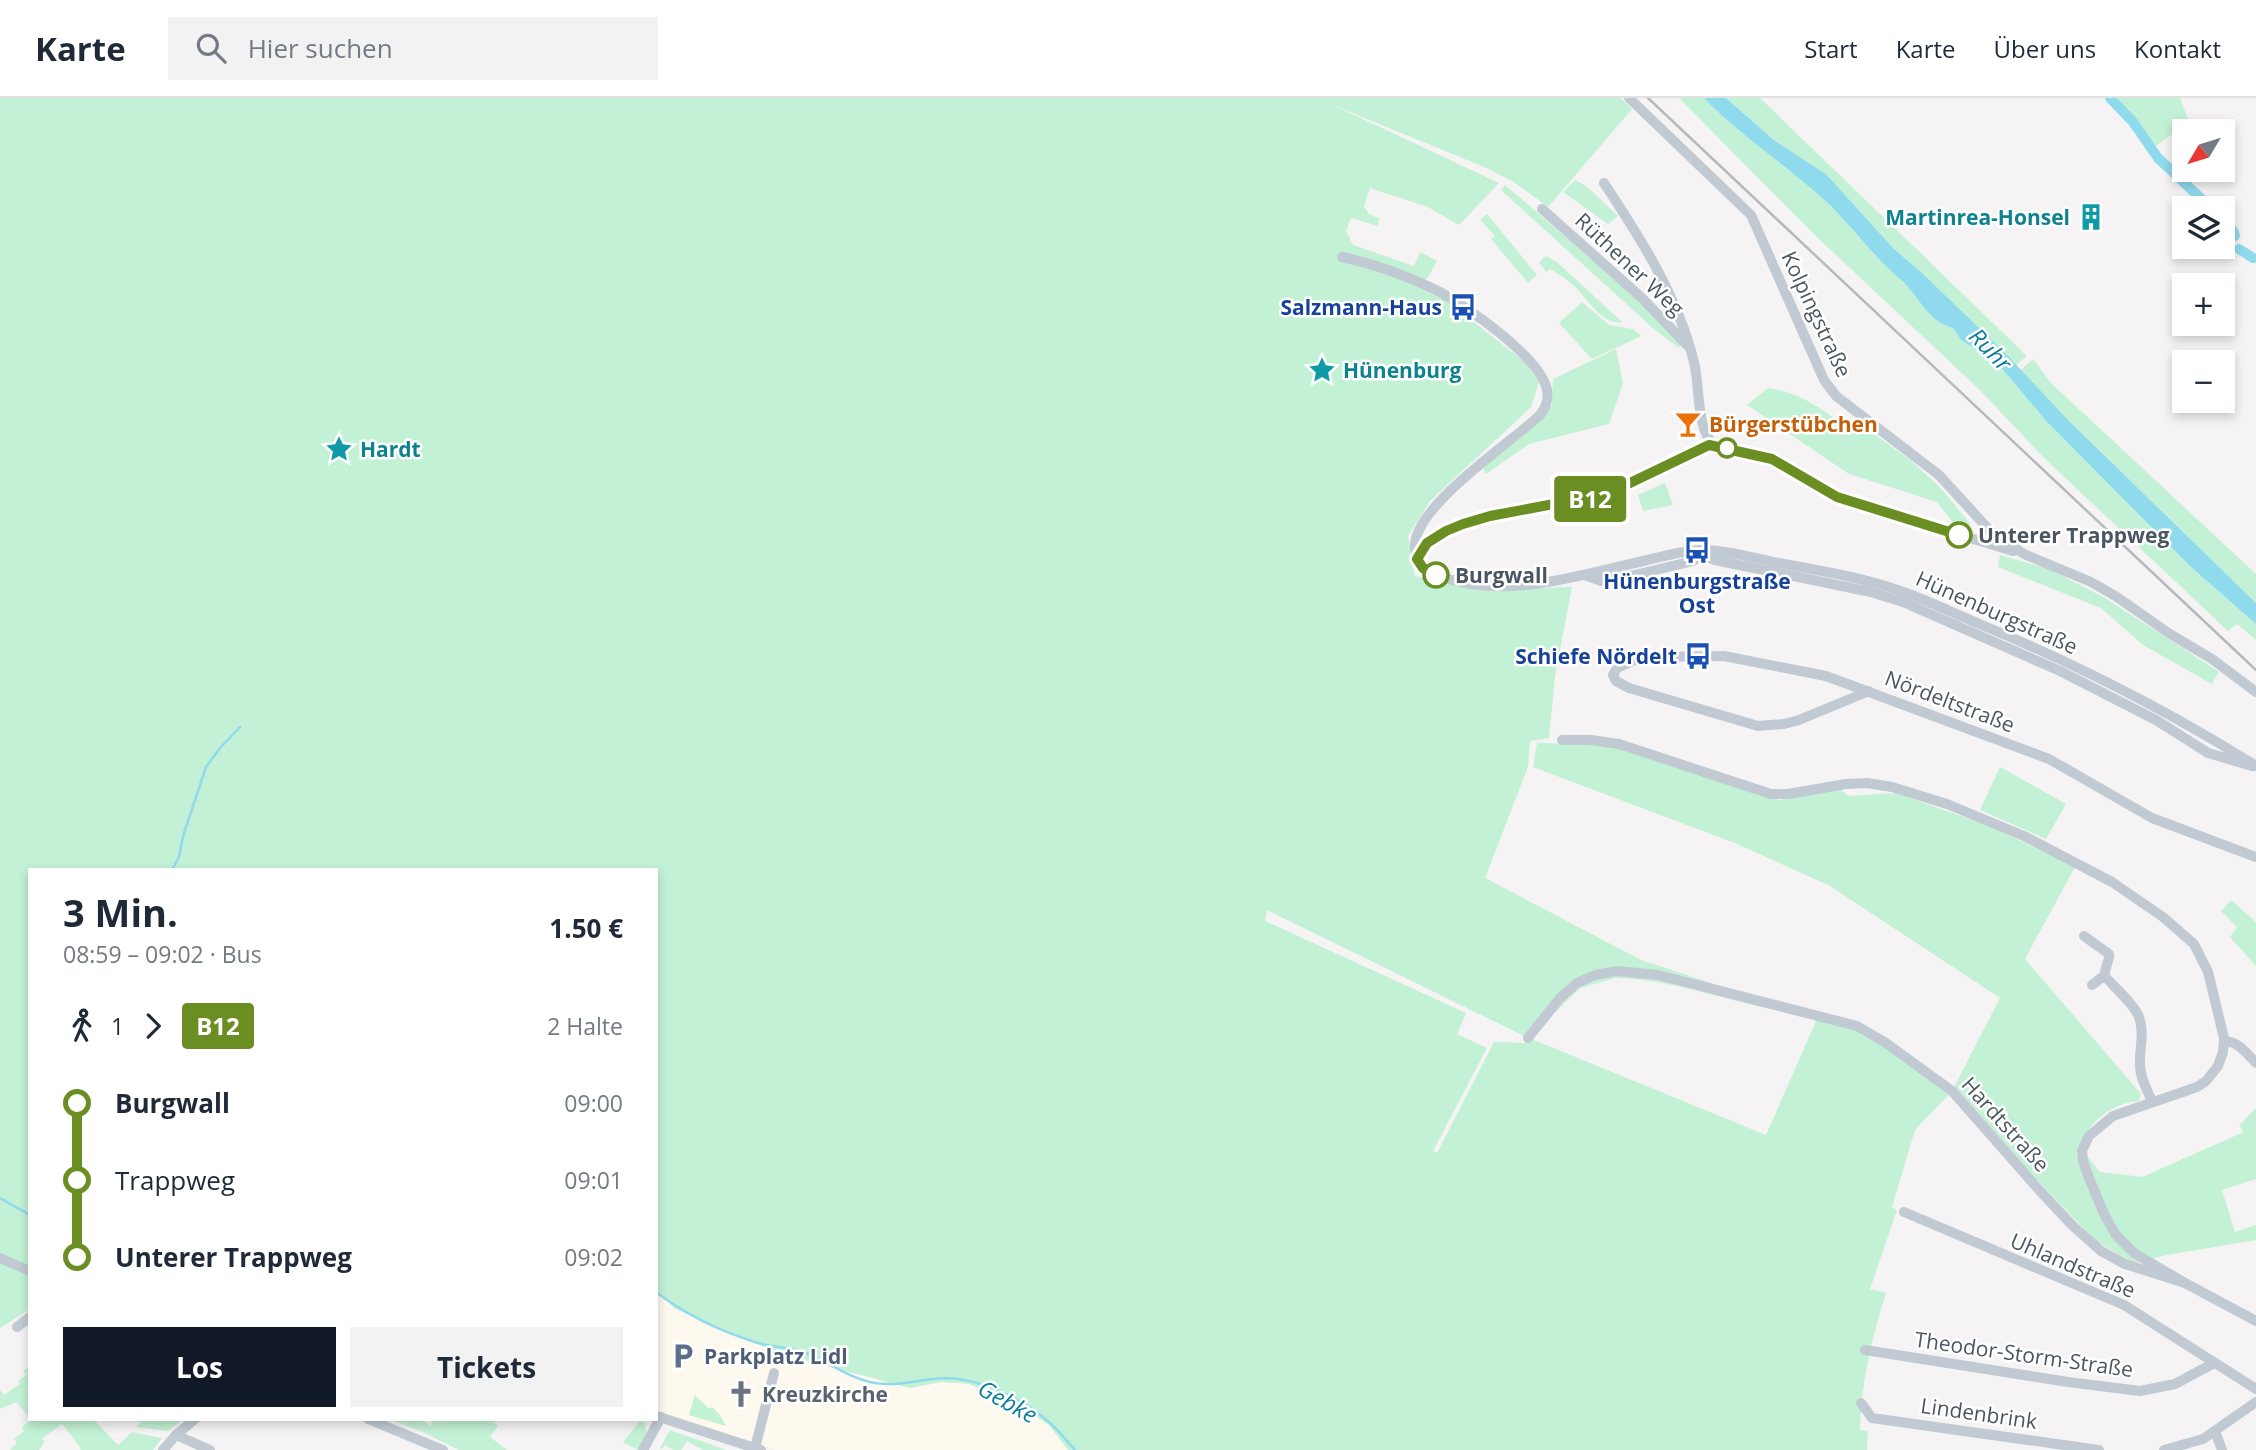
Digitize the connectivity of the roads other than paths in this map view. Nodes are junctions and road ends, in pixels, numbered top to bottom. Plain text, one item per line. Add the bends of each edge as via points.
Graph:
1 (1629, 98) edge
2 (1604, 183) dead end
3 (1542, 209) dead end
4 (1342, 257) dead end
5 (1690, 350) junction
6 (1703, 429) junction
7 (1714, 445) junction
8 (1691, 453) junction
9 (1416, 537) junction
10 (1427, 543) junction
11 (1702, 550) junction
12 (2024, 554) junction
13 (1417, 559) junction
14 (1710, 559) junction
15 (1696, 560) junction
16 (1585, 574) junction
17 (1870, 691) junction
18 (2256, 692) edge
19 (1562, 740) dead end
20 (2256, 767) edge
21 (2256, 857) edge
22 (2084, 936) dead end
23 (2106, 978) junction
24 (2092, 985) dead end
25 (1528, 1038) dead end
26 (2224, 1042) junction
27 (2256, 1063) edge
28 (2152, 1101) junction
29 (1904, 1212) dead end
30 (0, 1258) edge
31 (28, 1269) edge
32 (2185, 1283) junction
33 (28, 1319) edge
34 (2256, 1321) edge
35 (17, 1327) dead end
36 (1866, 1350) dead end
37 (2214, 1363) junction
38 (774, 1373) dead end
39 (2256, 1389) edge
40 (2256, 1402) edge
41 (1861, 1403) dead end
42 (658, 1417) edge
43 (193, 1421) edge
44 (374, 1421) edge
45 (656, 1421) edge
46 (2215, 1432) junction
47 (176, 1435) junction
48 (758, 1449) edge
49 (163, 1450) edge
50 (210, 1450) edge
51 (443, 1450) edge
52 (643, 1450) edge
53 (2099, 1450) edge
54 (2164, 1450) edge
55 (2222, 1450) edge

1 - 12 street, Kolpingstraße via 1751,215 1830,390 1939,475 1993,534
2 - 5 street via 1662,279
3 - 5 street, Rüthener Weg via 1642,298
4 - 9 street via 1379,267 1447,296 1523,354 1547,390 1547,403 1540,415 1434,506
5 - 6 street
6 - 7 street
6 - 8 street
7 - 8 street
7 - 12 street via 1772,459 1851,502
8 - 10 street via 1607,494 1473,520
9 - 10 street
9 - 13 street
10 - 13 street
11 - 14 street
11 - 15 street
11 - 16 street, Hünenburgstraße
11 - 20 street, Hünenburgstraße via 1859,579 1907,593 2146,701
12 - 18 street, Kolpingstraße via 2100,587
13 - 16 street, Hünenburgstraße via 1436,575 1478,584 1528,584
14 - 15 street, Hünenburgstraße
14 - 20 street, Hünenburgstraße via 1903,602 2060,671 2156,720 2208,753
15 - 16 street, Hünenburgstraße via 1614,579 1599,580
17 - 17 street, Nördeltstraße via 1811,672 1724,656 1662,656 1625,664 1613,677 1629,688 1758,726 1799,720
17 - 21 street, Nördeltstraße via 2049,760 2152,818
19 - 26 street via 1619,744 1771,794 1846,783 1882,785 1947,804 2024,836 2121,887 2189,939 2205,965
22 - 23 street via 2109,954
23 - 24 street
23 - 28 street via 2138,1013 2140,1069
25 - 32 street, Hardtstraße via 1577,983 1617,971 1658,975 1857,1026 1952,1091 2064,1217 2101,1251 2125,1264
26 - 27 street via 2237,1044
26 - 28 street via 2220,1061 2206,1081
28 - 32 street via 2099,1126 2085,1142 2083,1161 2105,1216 2122,1242
29 - 37 street, Uhlandstraße via 2124,1305
30 - 31 street
32 - 34 street, Hardtstraße
33 - 35 street
36 - 37 street, Theodor-Storm-Straße via 2140,1391 2175,1384
37 - 39 street, Uhlandstraße
38 - 48 street
40 - 46 street
41 - 53 street, Lindenbrink via 1872,1418
42 - 48 street
43 - 47 street
44 - 51 street
45 - 52 street
46 - 54 street
46 - 55 street
47 - 49 street
47 - 50 street

